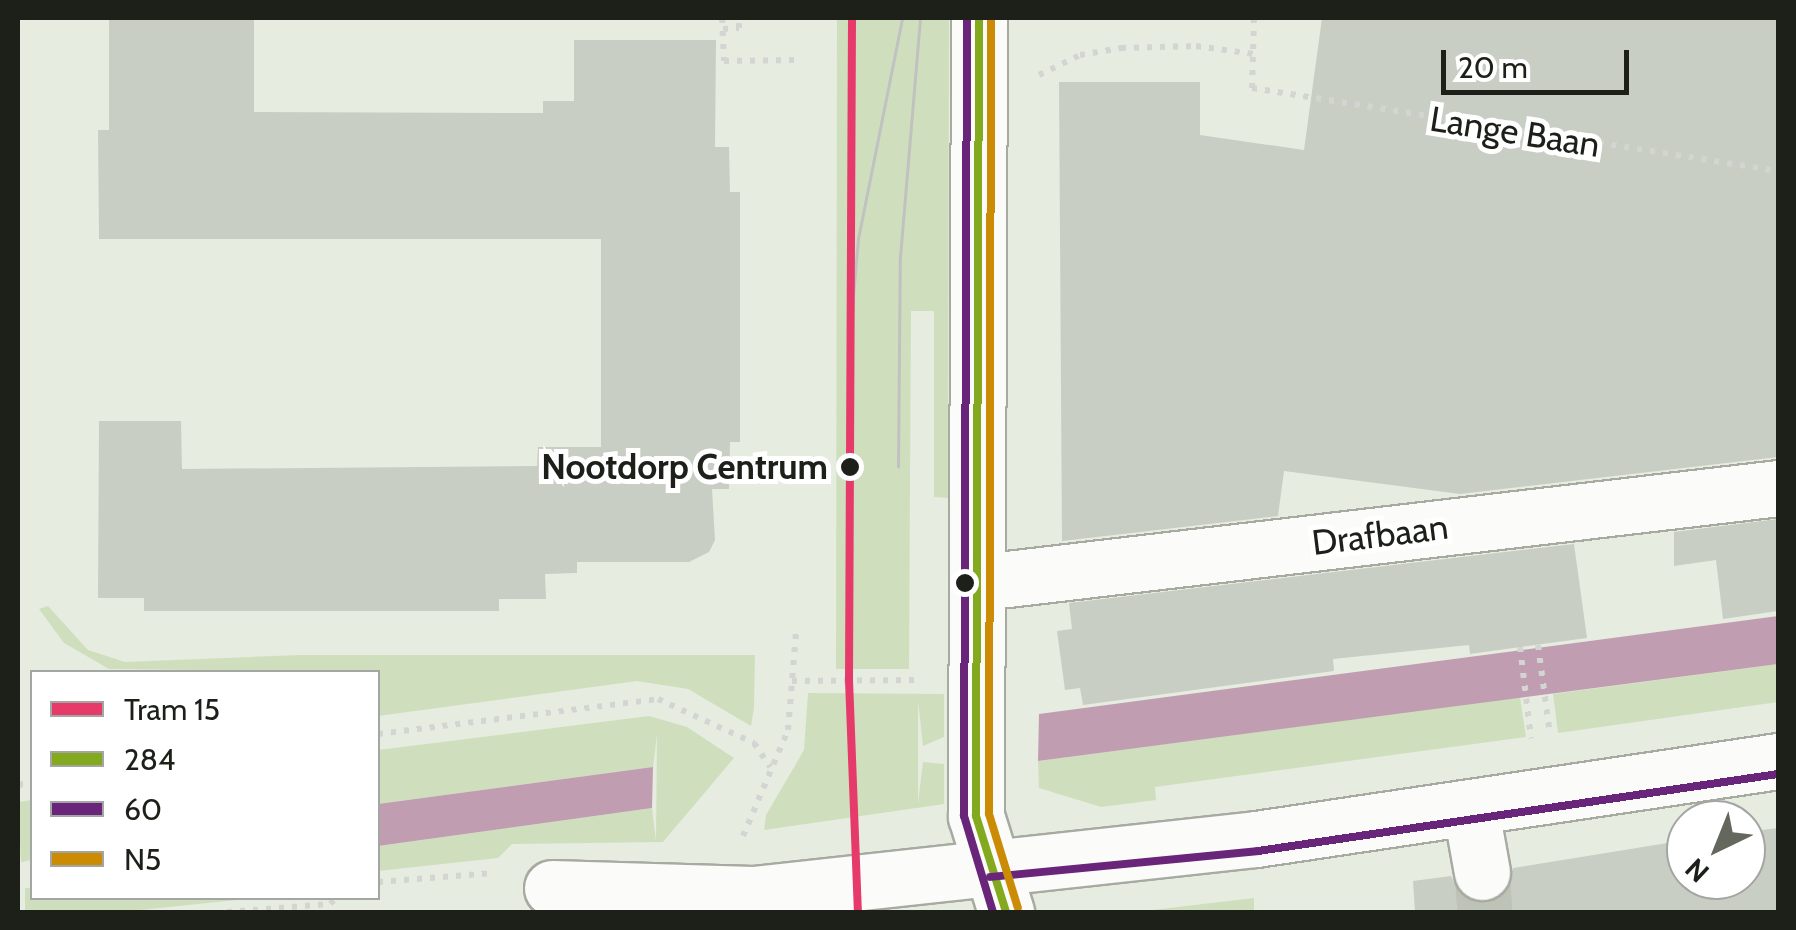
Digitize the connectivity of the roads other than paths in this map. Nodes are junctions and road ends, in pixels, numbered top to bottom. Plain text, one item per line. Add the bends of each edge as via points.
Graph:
1 (979, 18) edge
2 (1778, 488) edge
3 (982, 582) junction
4 (1778, 761) edge
5 (1472, 811) junction
6 (1482, 872) tunnel mouth
7 (552, 888) road end
8 (992, 897) edge
9 (751, 903) edge

1 - 3 street
2 - 3 street, Drafbaan
3 - 8 street via 976,816
4 - 5 street
5 - 6 street
5 - 8 street
7 - 9 street
8 - 9 street

